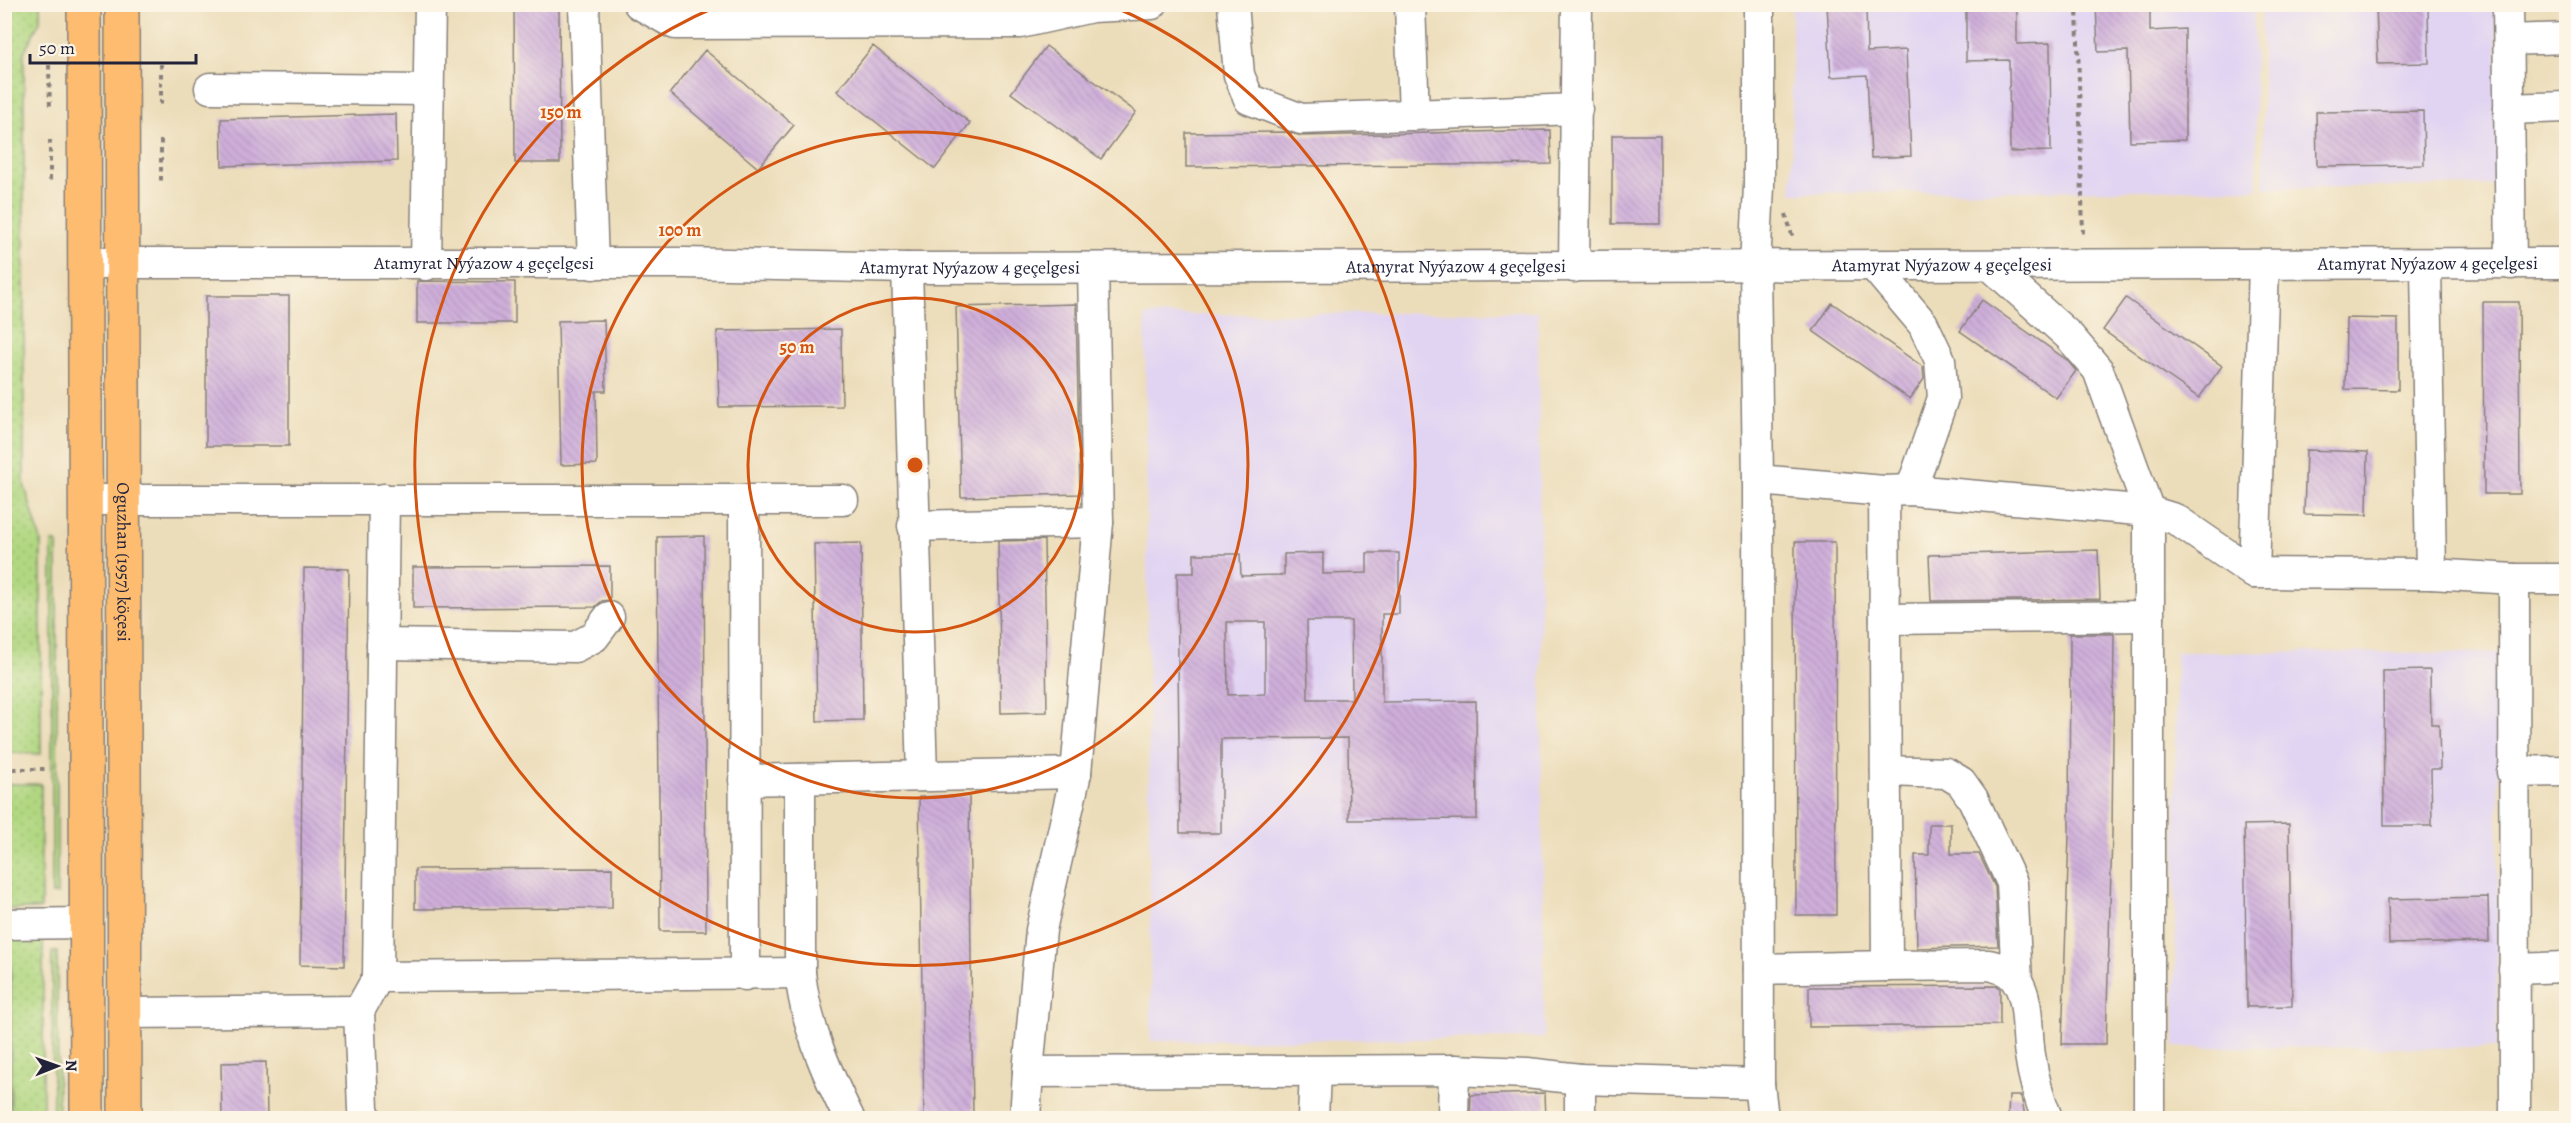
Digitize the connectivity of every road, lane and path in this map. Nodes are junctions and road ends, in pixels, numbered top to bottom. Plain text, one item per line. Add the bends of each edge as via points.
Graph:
1 (84, 4) edge
2 (122, 4) edge
3 (430, 4) edge
4 (584, 4) edge
5 (639, 4) edge
6 (1152, 4) edge
7 (1233, 4) edge
8 (1410, 4) edge
9 (1577, 4) edge
10 (1759, 4) edge
11 (2077, 4) edge
12 (2508, 4) edge
13 (1092, 6) edge
14 (2566, 38) edge
15 (2509, 40) junction
16 (161, 64) dead end
17 (49, 65) dead end
18 (210, 88) dead end
19 (428, 90) junction
20 (2566, 107) edge
21 (2509, 108) junction
22 (161, 109) dead end
23 (1577, 109) junction
24 (50, 110) dead end
25 (1414, 115) junction
26 (50, 140) dead end
27 (161, 140) dead end
28 (161, 184) dead end
29 (50, 185) dead end
30 (2083, 236) dead end
31 (85, 263) junction
32 (123, 263) junction
33 (2566, 263) edge
34 (592, 264) junction
35 (2511, 264) junction
36 (426, 265) junction
37 (2264, 265) junction
38 (2426, 265) junction
39 (1874, 266) junction
40 (1991, 266) junction
41 (1574, 267) junction
42 (1755, 267) junction
43 (907, 268) junction
44 (1093, 268) junction
45 (1758, 480) junction
46 (1898, 490) junction
47 (123, 499) junction
48 (384, 499) junction
49 (85, 500) junction
50 (744, 500) junction
51 (843, 500) dead end
52 (2149, 510) junction
53 (1098, 522) junction
54 (913, 526) junction
55 (2254, 573) junction
56 (2431, 574) junction
57 (2514, 579) junction
58 (2566, 579) edge
59 (2149, 616) junction
60 (609, 617) dead end
61 (1885, 619) junction
62 (382, 644) junction
63 (4, 769) edge
64 (46, 769) dead end
65 (1886, 771) junction
66 (2512, 771) junction
67 (2566, 771) edge
68 (1076, 773) junction
69 (922, 776) junction
70 (800, 779) junction
71 (744, 780) junction
72 (86, 923) junction
73 (4, 924) edge
74 (1887, 966) junction
75 (2566, 967) edge
76 (1759, 969) junction
77 (2514, 969) junction
78 (800, 973) junction
79 (745, 975) junction
80 (378, 977) junction
81 (2017, 982) junction
82 (359, 1011) junction
83 (125, 1013) junction
84 (1454, 1070) junction
85 (1028, 1072) junction
86 (1315, 1072) junction
87 (1580, 1079) junction
88 (1759, 1084) junction
89 (360, 1116) edge
90 (87, 1119) edge
91 (125, 1119) edge
92 (849, 1119) edge
93 (1025, 1119) edge
94 (1313, 1119) edge
95 (1453, 1119) edge
96 (1580, 1119) edge
97 (1763, 1119) edge
98 (2047, 1119) edge
99 (2149, 1119) edge
100 (2514, 1119) edge

1 - 31 main road
2 - 32 main road, Oguzhan (1957) köçesi
3 - 19 street
4 - 34 street
5 - 13 street via 675,24 1020,23
6 - 13 street
7 - 25 street via 1239,75 1249,99 1301,119
8 - 25 street
9 - 23 street
10 - 42 street
11 - 30 path
12 - 15 street
14 - 15 street
15 - 21 street
16 - 22 path
17 - 24 path
18 - 19 street
19 - 36 street
20 - 21 street
21 - 35 street
23 - 25 street
23 - 41 street
26 - 29 path
27 - 28 path
31 - 32 street, Atamyrat Nyýazow 4 geçelgesi
31 - 49 main road
32 - 36 street, Atamyrat Nyýazow 4 geçelgesi
32 - 47 main road, Oguzhan (1957) köçesi
33 - 35 street, Atamyrat Nyýazow 4 geçelgesi
34 - 36 street, Atamyrat Nyýazow 4 geçelgesi
34 - 43 street, Atamyrat Nyýazow 4 geçelgesi
35 - 38 street, Atamyrat Nyýazow 4 geçelgesi
37 - 38 street, Atamyrat Nyýazow 4 geçelgesi
37 - 40 street, Atamyrat Nyýazow 4 geçelgesi
37 - 55 street
38 - 56 street
39 - 40 street, Atamyrat Nyýazow 4 geçelgesi
39 - 42 street, Atamyrat Nyýazow 4 geçelgesi
39 - 46 street via 1923,324 1940,360 1943,398
40 - 52 street via 2069,336 2098,370
41 - 42 street, Atamyrat Nyýazow 4 geçelgesi
41 - 44 street, Atamyrat Nyýazow 4 geçelgesi
42 - 45 street
43 - 44 street, Atamyrat Nyýazow 4 geçelgesi
43 - 54 street
44 - 53 street
45 - 46 street
45 - 76 street
46 - 52 street
46 - 61 street
47 - 48 street
47 - 49 street
47 - 83 main road, Oguzhan (1957) köçesi
48 - 50 street
48 - 62 street
49 - 72 main road
50 - 51 street
50 - 71 street
52 - 55 street via 2175,519
52 - 59 street
53 - 54 street
53 - 68 street
54 - 69 street
55 - 56 street
56 - 57 street
57 - 58 street
57 - 66 street
59 - 61 street
59 - 99 street
60 - 62 street via 594,637 575,647
61 - 65 street
62 - 80 street
63 - 64 path
65 - 74 street
65 - 81 street via 1946,773 1961,782 1973,799 2012,883
66 - 67 street
66 - 77 street
68 - 69 street
68 - 85 street via 1041,930
69 - 70 street
70 - 71 street
70 - 78 street
71 - 79 street
72 - 73 street
72 - 90 main road
74 - 76 street
74 - 81 street via 1989,965 2006,969
75 - 77 street
76 - 88 street
77 - 100 street
78 - 79 street
78 - 92 street via 811,1032
79 - 80 street
80 - 82 street
81 - 98 street via 2024,1000 2029,1054
82 - 83 street
82 - 89 street
83 - 91 main road, Oguzhan (1957) köçesi
84 - 86 street
84 - 87 street
84 - 95 street
85 - 86 street
85 - 93 street
86 - 94 street
87 - 88 street
87 - 96 street
88 - 97 street

